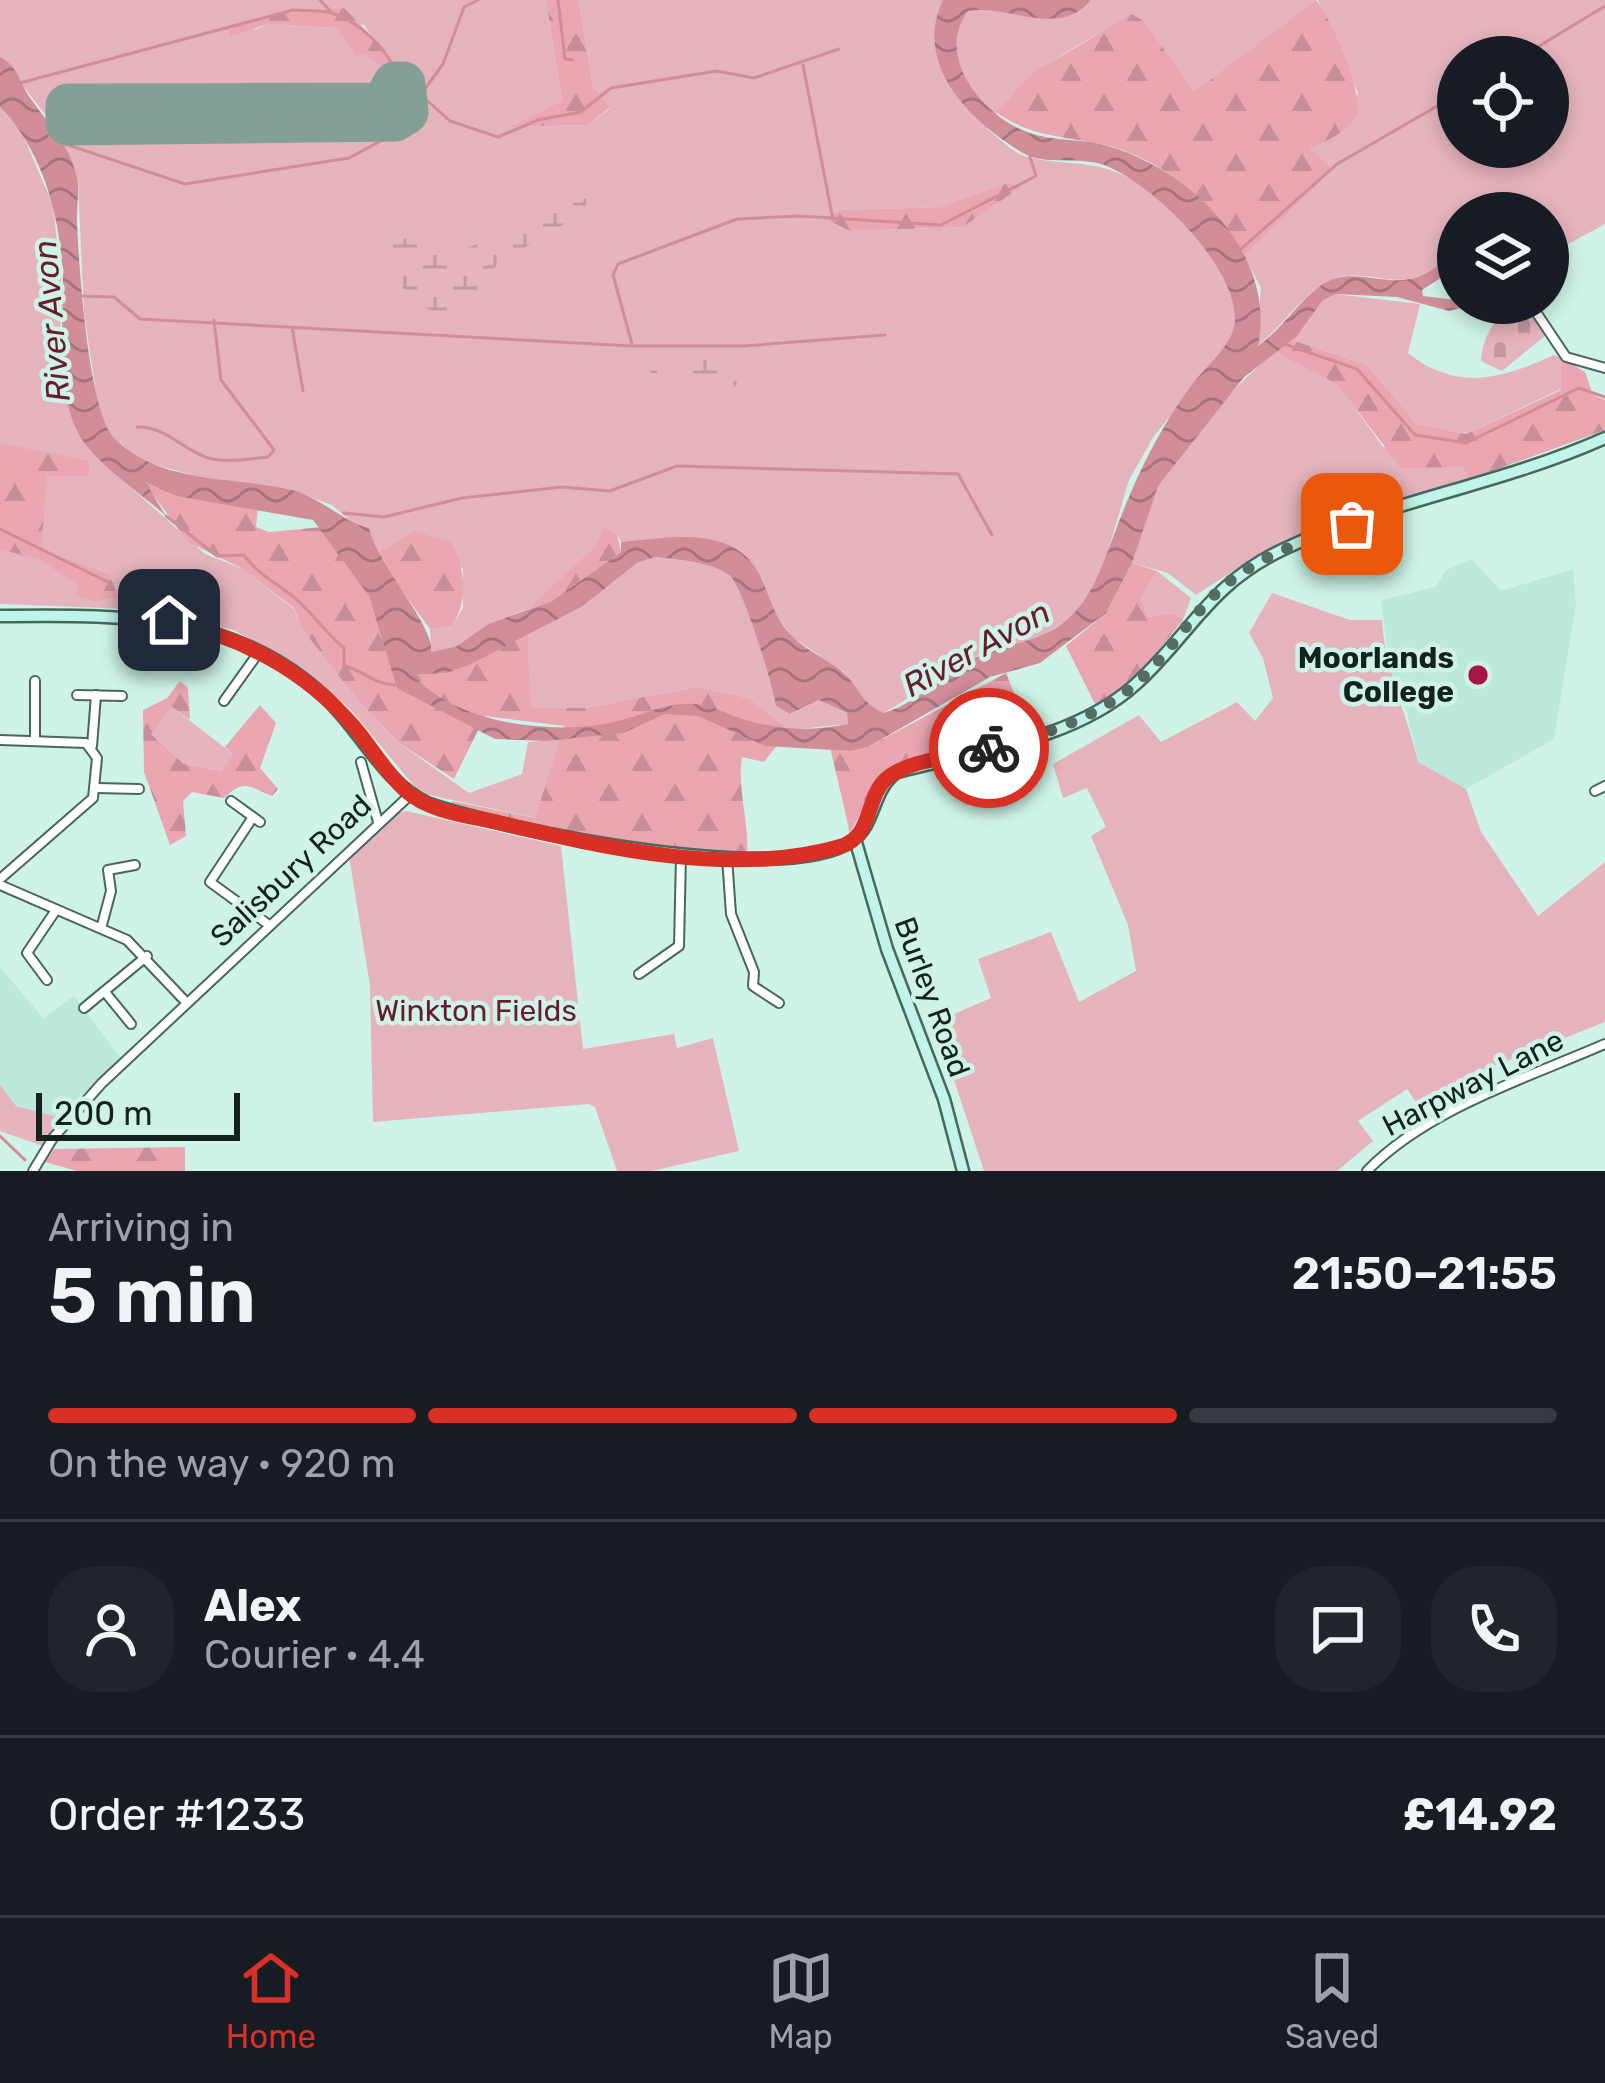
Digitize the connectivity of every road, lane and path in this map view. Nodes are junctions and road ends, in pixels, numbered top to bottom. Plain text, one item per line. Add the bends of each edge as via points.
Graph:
1 (1543, 324) edge
2 (1605, 368) edge
3 (1605, 438) edge
4 (0, 616) edge
5 (259, 652) junction
6 (35, 682) dead end
7 (77, 694) dead end
8 (96, 695) junction
9 (122, 696) dead end
10 (224, 701) dead end
11 (0, 740) edge
12 (35, 741) junction
13 (92, 746) junction
14 (361, 762) dead end
15 (1605, 786) edge
16 (96, 788) junction
17 (139, 790) dead end
18 (1594, 791) dead end
19 (410, 795) junction
20 (231, 801) dead end
21 (378, 822) junction
22 (855, 839) junction
23 (681, 853) junction
24 (727, 856) junction
25 (135, 865) dead end
26 (0, 882) edge
27 (54, 913) junction
28 (102, 925) junction
29 (269, 926) junction
30 (147, 956) junction
31 (639, 974) dead end
32 (46, 980) dead end
33 (105, 992) junction
34 (185, 1001) junction
35 (779, 1003) dead end
36 (84, 1008) dead end
37 (131, 1024) dead end
38 (1605, 1044) edge
39 (33, 1171) edge
40 (963, 1171) edge
41 (1367, 1171) edge

1 - 2 street via 1558,350
3 - 22 main road via 1498,482 1285,548 1232,580 1134,686 1103,707 1048,733 897,772
4 - 5 main road via 169,620
5 - 10 street
5 - 19 main road via 325,697
6 - 12 street
7 - 8 street
8 - 9 street
8 - 13 street
11 - 12 street
12 - 13 street
13 - 16 street
14 - 21 street
15 - 18 street
16 - 17 street
16 - 26 street
19 - 21 street, Salisbury Road
19 - 23 main road, Salisbury Road via 576,841
20 - 29 street via 256,819 210,883
21 - 29 street, Salisbury Road
22 - 24 main road, Salisbury Road via 805,853
22 - 40 main road, Burley Road
23 - 24 main road, Salisbury Road
23 - 31 street via 679,946
24 - 35 street via 730,914 753,986
25 - 28 street via 108,870
26 - 27 street
27 - 28 street
27 - 32 street via 27,953
28 - 30 street
29 - 34 street, Salisbury Road
30 - 33 street
30 - 34 street
33 - 36 street
33 - 37 street
34 - 39 street, Salisbury Road via 53,1138
38 - 41 street, Harpway Lane via 1449,1116 1389,1149

